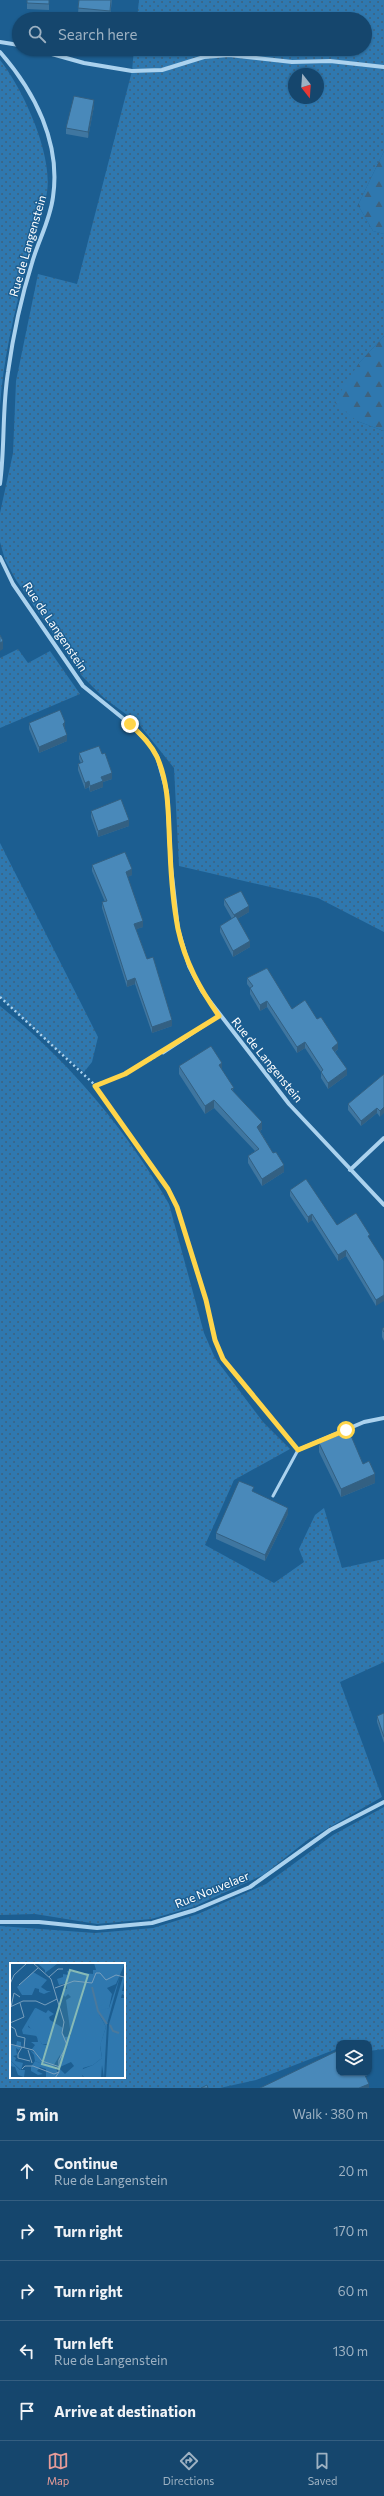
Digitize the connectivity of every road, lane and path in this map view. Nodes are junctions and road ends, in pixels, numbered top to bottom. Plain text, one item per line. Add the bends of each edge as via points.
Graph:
1 (0, 42) edge
2 (12, 44) edge
3 (0, 52) edge
4 (59, 56) edge
5 (212, 56) edge
6 (245, 56) edge
7 (384, 67) edge
8 (0, 484) edge
9 (0, 557) edge
10 (0, 997) edge
11 (219, 1016) junction
12 (162, 1053) joint
13 (95, 1086) junction
14 (384, 1138) edge
15 (350, 1170) junction
16 (384, 1205) edge
17 (384, 1418) edge
18 (298, 1450) junction
19 (273, 1496) dead end
20 (384, 1802) edge
21 (0, 1922) edge

1 - 2 street
3 - 8 street, Rue de Langenstein via 18,72 45,124 55,175 47,225 32,262 8,372
4 - 5 street via 132,71 154,71
6 - 7 street via 292,62 330,61
9 - 11 street, Rue de Langenstein via 13,584 83,686 130,724 147,741 157,756 167,792 173,896 182,942 189,966
10 - 13 path
11 - 12 lane
11 - 15 street, Rue de Langenstein via 289,1104
12 - 13 path via 125,1074
13 - 18 path via 168,1189 177,1207 206,1300 215,1340 223,1359
14 - 15 street
15 - 16 street, Rue de Langenstein
17 - 18 street via 364,1422
18 - 19 lane
20 - 21 street, Rue Nouvelaer via 330,1830 250,1887 195,1910 152,1923 97,1928 39,1922

